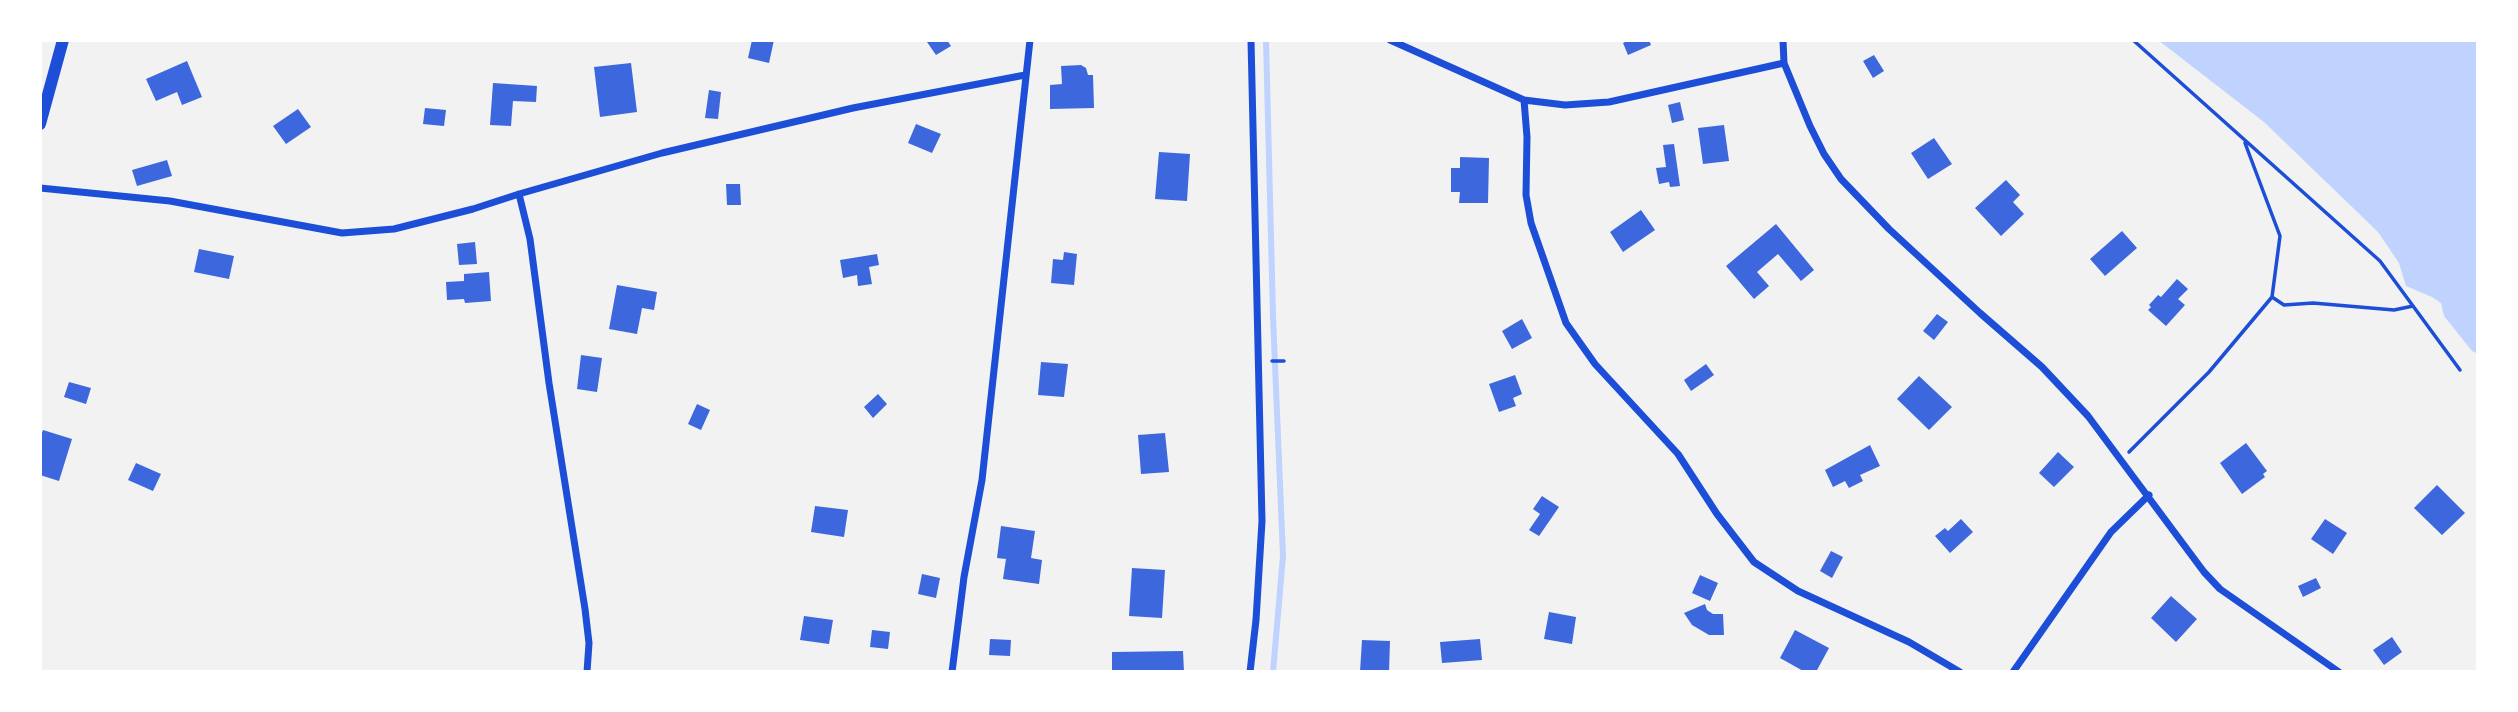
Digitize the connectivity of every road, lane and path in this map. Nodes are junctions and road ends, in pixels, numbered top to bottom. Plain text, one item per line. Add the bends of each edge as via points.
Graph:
1 (63, 40) edge
2 (1030, 40) edge
3 (1251, 40) edge
4 (1390, 40) edge
5 (1783, 40) edge
6 (2133, 40) edge
7 (1784, 63) junction
8 (1025, 75) junction
9 (1524, 100) junction
10 (40, 124) edge
11 (2245, 140) junction
12 (40, 188) edge
13 (519, 194) junction
14 (2272, 297) junction
15 (2413, 306) junction
16 (1266, 361) dead end
17 (1284, 361) dead end
18 (2460, 370) dead end
19 (2122, 460) junction
20 (2149, 495) junction
21 (587, 672) edge
22 (952, 672) edge
23 (1250, 672) edge
24 (1961, 672) edge
25 (2013, 672) edge
26 (2339, 672) edge

1 - 10 street
2 - 8 street
3 - 23 street via 1262,521
4 - 9 street
5 - 7 street
6 - 11 path
7 - 9 street via 1609,102 1566,105
7 - 19 street via 1810,126 1841,179 1889,229 2042,367
8 - 13 street via 853,108 662,153
8 - 22 street via 998,352
9 - 24 street via 1531,223 1566,323 1595,364 1678,454 1754,562 1798,590
11 - 14 path via 2280,236
11 - 15 path via 2380,261
12 - 13 street via 170,201 342,233 394,229
13 - 21 street via 530,239 585,609
14 - 15 path via 2284,305 2394,310
14 - 19 path via 2209,372
15 - 18 path
16 - 17 path
19 - 20 street
20 - 25 street via 2111,532
20 - 26 street via 2220,589

